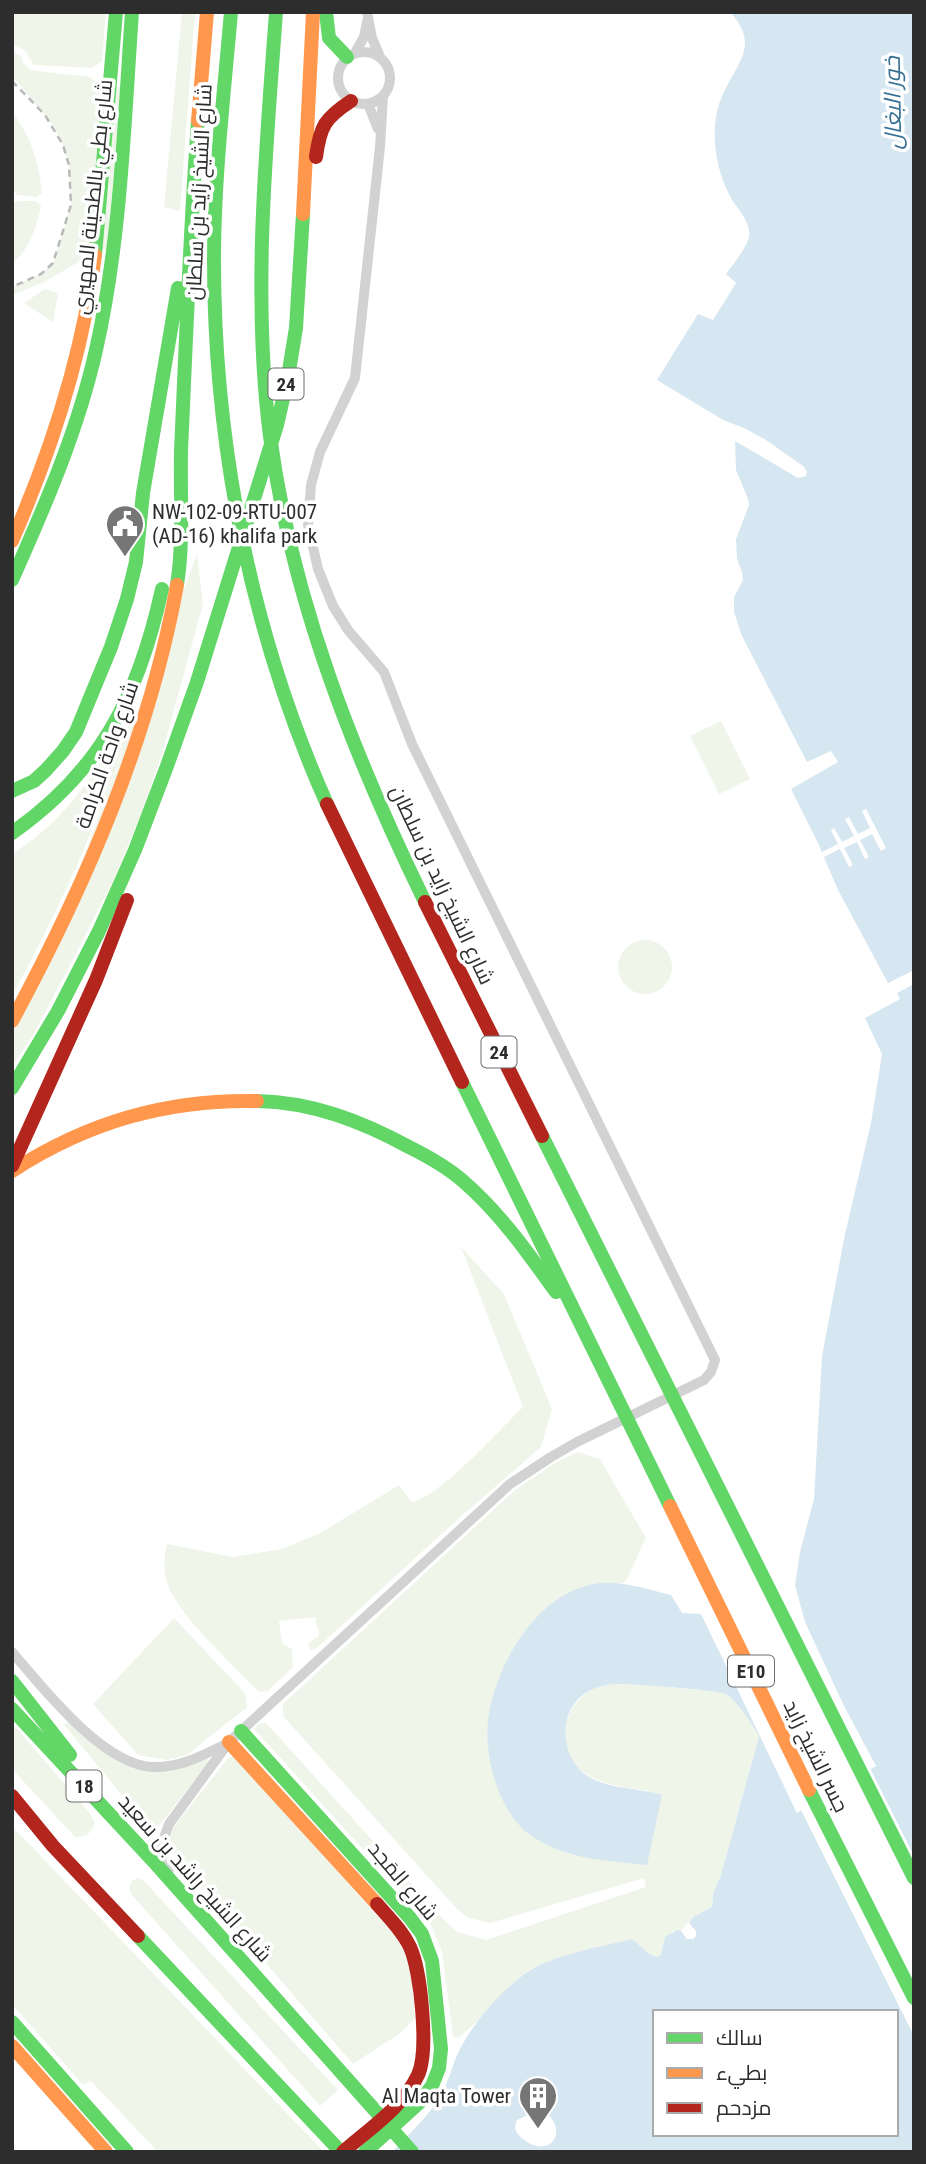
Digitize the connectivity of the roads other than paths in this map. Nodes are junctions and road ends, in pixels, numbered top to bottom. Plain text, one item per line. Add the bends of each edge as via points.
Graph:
1 (116, 12) edge
2 (132, 12) edge
3 (206, 12) edge
4 (231, 12) edge
5 (276, 12) edge
6 (313, 12) edge
7 (326, 12) edge
8 (368, 15) edge
9 (351, 55) junction
10 (380, 57) junction
11 (110, 77) junction
12 (127, 79) junction
13 (383, 96) junction
14 (351, 101) junction
15 (368, 104) junction
16 (380, 147) junction
17 (193, 187) junction
18 (301, 229) junction
19 (180, 485) junction
20 (12, 541) edge
21 (12, 580) edge
22 (177, 740) junction
23 (83, 771) junction
24 (12, 791) edge
25 (12, 833) edge
26 (12, 848) edge
27 (12, 1021) edge
28 (48, 1085) junction
29 (12, 1088) edge
30 (12, 1142) edge
31 (12, 1168) edge
32 (633, 1322) joint
33 (591, 1342) junction
34 (12, 1652) edge
35 (12, 1681) edge
36 (12, 1709) edge
37 (241, 1731) junction
38 (229, 1742) junction
39 (12, 1796) edge
40 (12, 1807) edge
41 (53, 1846) junction
42 (155, 1863) junction
43 (914, 1878) edge
44 (185, 1898) junction
45 (914, 1998) edge
46 (12, 2022) edge
47 (12, 2046) edge
48 (106, 2152) edge
49 (127, 2152) edge
50 (342, 2152) edge
51 (365, 2152) edge
52 (412, 2152) edge

1 - 11 main road, شارع بطي بالطحينة المهيري
2 - 12 main road, شارع بطي بالطحينة المهيري
3 - 17 main road, شارع الشيخ زايد بن سلطان
4 - 33 main road, شارع الشيخ زايد بن سلطان / 24 via 215,203 215,322 231,486 268,647 332,814
5 - 32 main road, شارع الشيخ زايد بن سلطان / 24 via 264,190 262,344 271,444 300,591 331,687 369,780
6 - 18 main road, 24
7 - 9 main road via 331,43
8 - 9 street via 364,37
8 - 10 street
9 - 10 street
9 - 14 street via 338,71 337,80
10 - 13 street via 390,80
11 - 12 main road
11 - 20 main road, شارع بطي بالطحينة المهيري via 102,197 88,305 69,389
12 - 21 main road, شارع بطي بالطحينة المهيري via 113,251 95,353 73,434
13 - 15 street
13 - 16 street
14 - 15 street
14 - 18 main road via 331,114 320,130
15 - 16 street
16 - 37 street via 355,378 320,452 311,485 308,525 318,569 348,630 384,672 418,757 715,1360 704,1380 577,1442 510,1485
17 - 19 main road, شارع الشيخ زايد بن سلطان
17 - 24 main road via 127,599 76,732 46,770
18 - 22 main road, 24 via 296,328 277,425
19 - 23 main road via 146,652 107,737
19 - 27 main road, شارع واحة الكرامة via 182,527 176,581 142,725 93,859
22 - 28 main road via 173,775 145,854 96,980
22 - 29 main road, 24 via 102,926
23 - 25 main road via 43,811
23 - 26 main road via 56,810
28 - 30 main road
28 - 31 main road
31 - 33 main road via 65,1139 157,1109 200,1102 263,1101 314,1108 386,1134 446,1167 485,1202 528,1252
32 - 43 main road, جسر الشيخ زايد / E10
33 - 45 main road, جسر الشيخ زايد / E10
34 - 38 street via 70,1718 136,1765 190,1762
35 - 42 main road
36 - 42 main road, شارع الشيخ راشد بن سعيد / 18
37 - 38 street
37 - 51 main road, شارع المَجد via 410,1918 430,1952 441,2049 436,2077 421,2101
38 - 44 street via 163,1836 162,1853
38 - 50 main road, شارع المَجد via 401,1931 418,1967 424,2052 420,2073 410,2090
39 - 41 main road
40 - 41 main road
41 - 50 main road
42 - 44 main road, شارع الشيخ راشد بن سعيد / 18
44 - 52 main road, شارع الشيخ راشد بن سعيد / 18
46 - 49 main road
47 - 48 main road

